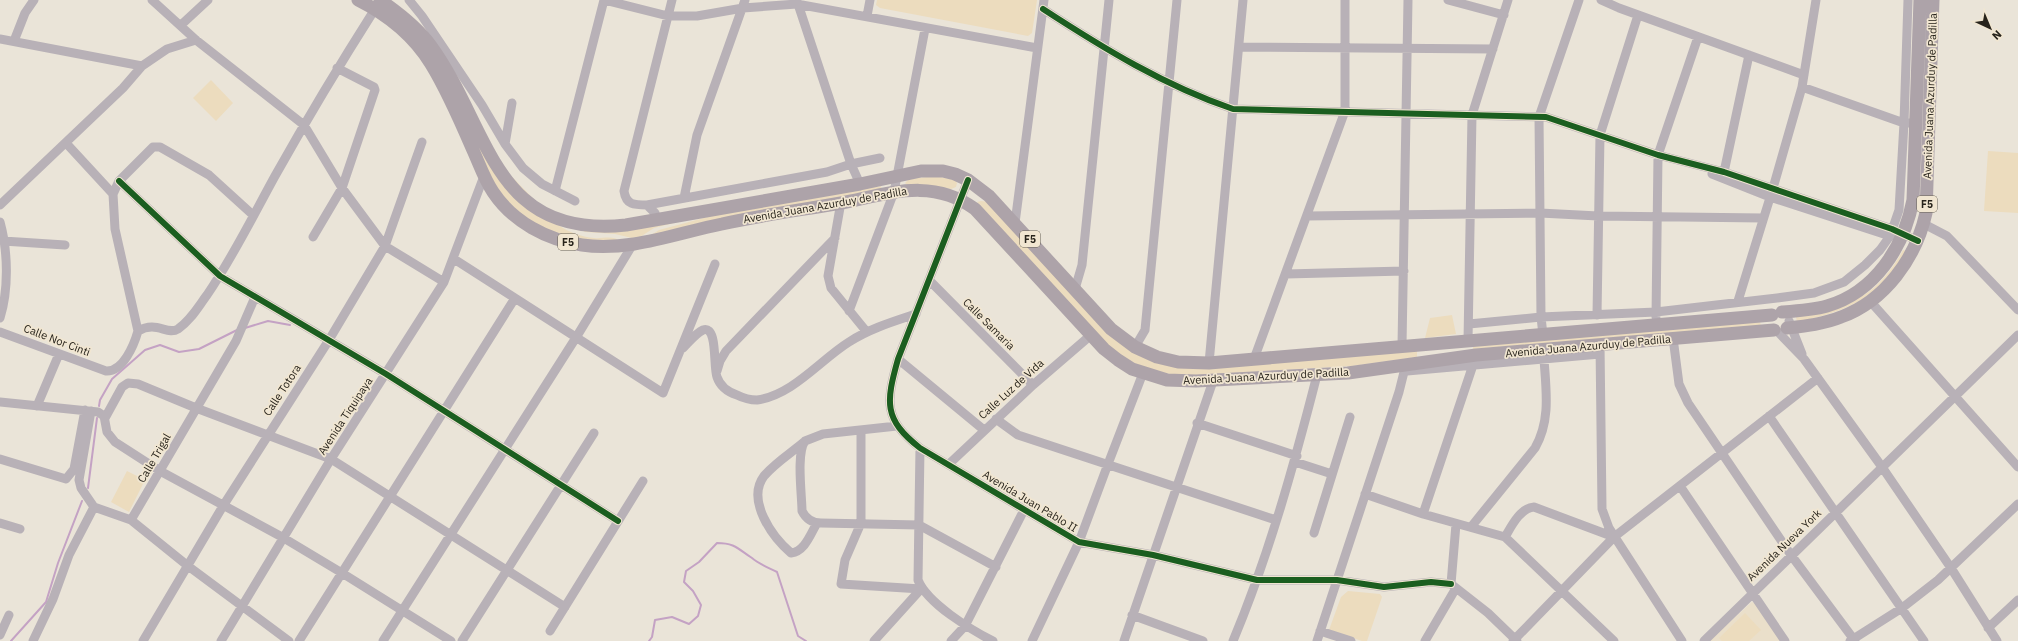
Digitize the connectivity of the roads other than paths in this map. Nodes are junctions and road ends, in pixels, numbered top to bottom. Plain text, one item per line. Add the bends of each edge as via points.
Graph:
1 (34, 0) edge
2 (152, 0) edge
3 (208, 0) edge
4 (358, 0) edge
5 (409, 0) edge
6 (604, 0) edge
7 (672, 0) edge
8 (870, 0) edge
9 (1109, 0) edge
10 (1177, 0) edge
11 (1243, 0) edge
12 (1345, 0) edge
13 (1408, 0) edge
14 (1448, 0) edge
15 (1508, 0) edge
16 (1579, 0) edge
17 (1601, 0) edge
18 (1816, 0) edge
19 (1908, 0) edge
20 (1920, 0) edge
21 (1933, 0) edge
22 (797, 2) edge
23 (744, 4) edge
24 (1043, 4) edge
25 (377, 5) edge
26 (1504, 15) junction
27 (1638, 15) junction
28 (668, 16) junction
29 (867, 16) junction
30 (181, 25) junction
31 (925, 29) junction
32 (1698, 37) junction
33 (0, 40) edge
34 (196, 40) junction
35 (14, 41) junction
36 (1239, 47) junction
37 (1345, 47) junction
38 (1037, 48) junction
39 (1104, 48) junction
40 (1406, 48) junction
41 (1493, 49) junction
42 (1749, 55) junction
43 (142, 66) junction
44 (337, 68) junction
45 (1804, 75) junction
46 (1169, 83) junction
47 (1802, 86) junction
48 (512, 103) dead end
49 (1233, 109) junction
50 (1345, 111) junction
51 (1405, 113) junction
52 (1472, 115) junction
53 (1539, 117) junction
54 (1910, 123) junction
55 (304, 125) junction
56 (1600, 135) junction
57 (422, 142) dead end
58 (66, 143) junction
59 (505, 144) junction
60 (1658, 155) junction
61 (880, 158) dead end
62 (851, 164) junction
63 (1690, 165) junction
64 (1724, 172) junction
65 (484, 176) junction
66 (897, 176) junction
67 (968, 180) junction
68 (119, 181) junction
69 (860, 184) junction
70 (342, 188) junction
71 (555, 191) junction
72 (894, 192) junction
73 (1772, 192) junction
74 (113, 194) junction
75 (684, 198) junction
76 (962, 200) junction
77 (575, 201) dead end
78 (842, 202) junction
79 (0, 205) edge
80 (647, 205) junction
81 (718, 208) junction
82 (1471, 213) junction
83 (1540, 213) junction
84 (1404, 214) junction
85 (254, 215) junction
86 (1307, 216) junction
87 (1598, 216) junction
88 (1657, 216) junction
89 (1763, 218) junction
90 (561, 220) junction
91 (656, 220) junction
92 (0, 222) edge
93 (1015, 223) junction
94 (1924, 224) junction
95 (1895, 234) junction
96 (313, 237) dead end
97 (835, 238) junction
98 (3, 241) junction
99 (1918, 241) junction
100 (64, 244) dead end
101 (633, 244) junction
102 (385, 246) junction
103 (454, 259) junction
104 (715, 264) dead end
105 (1404, 271) junction
106 (1286, 274) junction
107 (220, 276) junction
108 (929, 280) junction
109 (444, 282) junction
110 (1075, 289) junction
111 (255, 297) junction
112 (515, 298) junction
113 (1870, 300) junction
114 (1738, 301) junction
115 (2018, 310) edge
116 (849, 311) junction
117 (1656, 312) junction
118 (916, 314) junction
119 (1597, 315) junction
120 (1541, 317) junction
121 (0, 318) edge
122 (1469, 324) junction
123 (1782, 324) junction
124 (1658, 326) junction
125 (138, 331) junction
126 (866, 331) junction
127 (0, 332) edge
128 (1091, 335) junction
129 (1543, 335) junction
130 (2018, 335) edge
131 (577, 336) junction
132 (1673, 338) junction
133 (328, 340) junction
134 (1468, 341) junction
135 (1455, 342) junction
136 (1422, 344) junction
137 (1402, 346) junction
138 (1135, 347) junction
139 (1600, 349) junction
140 (680, 351) junction
141 (59, 354) junction
142 (1455, 358) junction
143 (898, 359) junction
144 (1254, 359) junction
145 (1544, 359) junction
146 (1804, 359) junction
147 (1474, 361) junction
148 (1209, 363) junction
149 (1422, 363) junction
150 (1404, 372) junction
151 (386, 374) junction
152 (716, 374) junction
153 (1144, 374) junction
154 (1317, 375) junction
155 (1818, 378) junction
156 (1213, 381) junction
157 (1032, 385) junction
158 (1956, 395) junction
159 (0, 402) edge
160 (37, 406) junction
161 (196, 408) junction
162 (88, 411) junction
163 (444, 411) junction
164 (1769, 416) junction
165 (1350, 417) dead end
166 (105, 418) junction
167 (996, 419) junction
168 (1197, 423) junction
169 (897, 426) junction
170 (861, 430) junction
171 (984, 430) junction
172 (594, 433) dead end
173 (268, 435) junction
174 (805, 441) junction
175 (920, 448) junction
176 (505, 449) junction
177 (1722, 453) junction
178 (0, 459) edge
179 (331, 459) junction
180 (1296, 459) junction
181 (949, 464) junction
182 (1108, 464) junction
183 (1882, 467) junction
184 (2018, 467) edge
185 (160, 471) junction
186 (1332, 474) junction
187 (643, 481) dead end
188 (561, 484) junction
189 (1176, 486) junction
190 (1680, 486) junction
191 (1365, 494) junction
192 (390, 496) junction
193 (2018, 504) edge
194 (224, 506) junction
195 (94, 507) junction
196 (1024, 510) junction
197 (1836, 512) junction
198 (1423, 514) junction
199 (131, 520) junction
200 (1276, 520) junction
201 (618, 521) junction
202 (0, 523) edge
203 (817, 523) junction
204 (861, 523) junction
205 (1456, 524) junction
206 (919, 525) junction
207 (1470, 527) junction
208 (20, 529) dead end
209 (1314, 533) dead end
210 (451, 534) junction
211 (282, 537) junction
212 (1505, 537) junction
213 (1614, 537) junction
214 (1079, 542) junction
215 (1153, 555) junction
216 (1791, 555) junction
217 (188, 566) junction
218 (996, 567) junction
219 (1951, 568) junction
220 (507, 570) junction
221 (342, 573) junction
222 (1257, 580) junction
223 (1337, 580) junction
224 (1454, 586) junction
225 (921, 589) junction
226 (1561, 591) junction
227 (1753, 593) junction
228 (2018, 600) edge
229 (241, 606) junction
230 (565, 607) junction
231 (1902, 608) junction
232 (402, 611) junction
233 (9, 615) dead end
234 (1132, 615) junction
235 (965, 626) junction
236 (1988, 628) junction
237 (550, 631) dead end
238 (1320, 631) junction
239 (0, 635) edge
240 (1515, 640) edge
241 (1853, 640) edge
242 (33, 641) edge
243 (143, 641) edge
244 (221, 641) edge
245 (289, 641) edge
246 (299, 641) edge
247 (383, 641) edge
248 (451, 641) edge
249 (462, 641) edge
250 (874, 641) edge
251 (951, 641) edge
252 (993, 641) edge
253 (1032, 641) edge
254 (1124, 641) edge
255 (1203, 641) edge
256 (1233, 641) edge
257 (1317, 641) edge
258 (1351, 641) edge
259 (1425, 641) edge
260 (1614, 641) edge
261 (1682, 641) edge
262 (1704, 641) edge
263 (1785, 641) edge
264 (1924, 641) edge
265 (1997, 641) edge

1 - 35 street via 25,13
2 - 30 street
3 - 30 street
4 - 25 highway, Avenida Juana Azurduy de Padilla / F5
5 - 59 street via 482,105
6 - 28 street
6 - 71 street
7 - 28 street
8 - 29 street
9 - 39 street
10 - 46 street
11 - 36 street
12 - 37 street
13 - 40 street
14 - 26 street
15 - 26 street
16 - 53 street
17 - 27 street
18 - 45 street
19 - 54 street
20 - 54 highway, Avenida Juana Azurduy de Padilla / F5
21 - 94 highway, Avenida Juana Azurduy de Padilla / F5 via 1927,200
22 - 23 street
22 - 29 street
22 - 62 street
23 - 28 street via 696,16
23 - 75 street via 697,135
24 - 38 street
24 - 39 street
25 - 44 street
25 - 65 highway, Avenida Juana Azurduy de Padilla / F5 via 411,37 430,63
25 - 90 highway, Avenida Juana Azurduy de Padilla / F5 via 409,21 432,47 458,91 494,163 515,192 534,208
26 - 41 street
27 - 32 street
27 - 56 street
28 - 80 street via 624,191 630,204
29 - 31 street
30 - 34 street
31 - 38 street
31 - 66 street
32 - 42 street
32 - 60 street
33 - 35 street
34 - 43 street via 167,49
34 - 55 street
35 - 43 street
36 - 37 street
36 - 49 street
37 - 40 street
37 - 50 street
38 - 93 street
39 - 46 street
39 - 110 street via 1082,265
40 - 41 street
40 - 51 street
41 - 52 street
42 - 45 street
42 - 64 street
43 - 58 street
44 - 55 street
44 - 70 street via 374,86 375,90
45 - 47 street
46 - 49 street
46 - 138 street via 1145,330
47 - 54 street
47 - 73 street
48 - 59 street
49 - 50 street
49 - 148 street
50 - 51 street
50 - 86 street
51 - 52 street
51 - 84 street
52 - 53 street
52 - 82 street
53 - 56 street
53 - 83 street
54 - 95 highway, Avenida Juana Azurduy de Padilla / F5 via 1913,200 1910,218
55 - 70 street
55 - 85 street
56 - 60 street
56 - 87 street
57 - 102 street, Calle Totora
58 - 74 street
58 - 79 street
59 - 71 street via 523,168
60 - 63 street
60 - 88 street
61 - 62 street
62 - 69 street
62 - 75 street via 827,172
63 - 64 street
63 - 73 street
64 - 73 street
65 - 101 highway, Avenida Juana Azurduy de Padilla / F5 via 503,205 518,219 543,234 581,245
65 - 103 street, Avenida Tiquipaya
66 - 67 highway, Avenida Juana Azurduy de Padilla / F5 via 921,171 943,171
66 - 69 highway, Avenida Juana Azurduy de Padilla / F5
66 - 72 street
67 - 76 street, Avenida Juan Pablo II
67 - 93 highway, Avenida Juana Azurduy de Padilla / F5
68 - 74 street
68 - 85 street via 153,147 160,147 209,175
68 - 107 street
69 - 81 highway, Avenida Juana Azurduy de Padilla / F5
70 - 96 street
70 - 102 street
71 - 77 street
72 - 76 highway, Avenida Juana Azurduy de Padilla / F5 via 924,190 944,193
72 - 78 highway, Avenida Juana Azurduy de Padilla / F5
72 - 116 street
73 - 89 street
73 - 95 street
74 - 125 street via 115,229
75 - 80 street
76 - 108 street, Avenida Juan Pablo II
76 - 128 highway, Avenida Juana Azurduy de Padilla / F5 via 986,221
78 - 97 street
78 - 101 highway, Avenida Juana Azurduy de Padilla / F5 via 723,223
80 - 91 street via 655,213
81 - 91 highway, Avenida Juana Azurduy de Padilla / F5
81 - 101 highway via 699,219 655,230
82 - 83 street
82 - 84 street
82 - 122 street
83 - 87 street
83 - 120 street
84 - 86 street
84 - 105 street
85 - 107 street
86 - 106 street
87 - 88 street
87 - 119 street
88 - 89 street
88 - 117 street
89 - 114 street
90 - 91 highway, Avenida Juana Azurduy de Padilla / F5 via 597,227 626,226
90 - 101 highway via 581,233 619,236
92 - 98 street
93 - 110 highway, Avenida Juana Azurduy de Padilla / F5
94 - 99 highway, Avenida Juana Azurduy de Padilla / F5
94 - 115 street via 1947,236
95 - 99 street
95 - 114 street via 1865,265 1844,282 1814,293
95 - 123 highway, Avenida Juana Azurduy de Padilla / F5 via 1892,256 1880,272 1856,294
97 - 116 street via 828,276 831,288
97 - 152 street via 726,351
98 - 100 street
98 - 121 street via 5,274
99 - 113 highway, Avenida Juana Azurduy de Padilla / F5 via 1901,271 1886,288
101 - 131 street
102 - 109 street
102 - 133 street, Calle Totora
103 - 109 street, Avenida Tiquipaya
103 - 112 street
104 - 140 street
105 - 106 street
105 - 137 street
106 - 144 street
107 - 111 street
107 - 125 street via 192,317 177,330 152,326
108 - 118 street, Avenida Juan Pablo II
108 - 157 street, Calle Samaria
109 - 151 street, Avenida Tiquipaya
110 - 138 highway, Avenida Juana Azurduy de Padilla / F5 via 1111,329
111 - 133 street
111 - 161 street, Calle Trigal via 236,341
112 - 131 street
112 - 163 street
113 - 123 highway, Avenida Juana Azurduy de Padilla / F5 via 1841,317 1821,323
113 - 158 street
114 - 117 street
116 - 126 street
117 - 119 street
117 - 124 street
118 - 126 street
118 - 143 street, Avenida Juan Pablo II
119 - 120 street
120 - 122 street
120 - 129 street
122 - 134 street
123 - 124 highway, Avenida Juana Azurduy de Padilla / F5
123 - 132 highway, Avenida Juana Azurduy de Padilla / F5
123 - 146 street
123 - 146 street
124 - 129 highway, Avenida Juana Azurduy de Padilla / F5
125 - 141 street, Calle Nor Cinti via 135,342 113,372
126 - 152 street via 793,384 756,400 731,393 722,386
127 - 141 street, Calle Nor Cinti
128 - 153 highway, Avenida Juana Azurduy de Padilla / F5 via 1118,360
128 - 157 street, Calle Luz de Vida
129 - 134 highway, Avenida Juana Azurduy de Padilla / F5
130 - 158 street, Avenida Nueva York
131 - 140 street via 663,393
131 - 176 street
132 - 139 highway, Avenida Juana Azurduy de Padilla / F5
132 - 177 street via 1677,372 1683,394
133 - 151 street
133 - 173 street, Calle Totora
134 - 135 highway, Avenida Juana Azurduy de Padilla / F5
135 - 136 highway, Avenida Juana Azurduy de Padilla / F5
135 - 142 highway
136 - 137 highway, Avenida Juana Azurduy de Padilla / F5
136 - 149 highway
137 - 144 highway, Avenida Juana Azurduy de Padilla / F5
138 - 148 highway, Avenida Juana Azurduy de Padilla / F5 via 1168,360
139 - 145 street
139 - 147 highway, Avenida Juana Azurduy de Padilla / F5
139 - 213 street via 1600,490 1602,509
140 - 152 street via 704,330 708,330 713,334
141 - 160 street
142 - 147 highway, Avenida Juana Azurduy de Padilla / F5
142 - 149 highway, Avenida Juana Azurduy de Padilla / F5
143 - 169 street, Avenida Juan Pablo II via 890,397 892,415
143 - 171 street
144 - 148 highway, Avenida Juana Azurduy de Padilla / F5
145 - 147 street
145 - 207 street via 1547,412 1541,437 1536,448
146 - 155 street
147 - 150 street
147 - 198 street
149 - 150 street
149 - 154 highway, Avenida Juana Azurduy de Padilla / F5 via 1396,368
150 - 191 street
151 - 163 street
151 - 179 street, Avenida Tiquipaya
153 - 156 highway, Avenida Juana Azurduy de Padilla / F5 via 1167,380
153 - 182 street
154 - 156 highway, Avenida Juana Azurduy de Padilla / F5
154 - 180 street
155 - 164 street
155 - 183 street
156 - 168 street
157 - 167 street, Calle Luz de Vida
158 - 183 street, Avenida Nueva York
158 - 184 street
159 - 160 street
160 - 162 street
161 - 166 street via 138,384 128,383 122,387
161 - 173 street
161 - 185 street, Calle Trigal
162 - 166 street via 98,412
162 - 178 street via 74,469 66,479
162 - 195 street via 79,480 81,488
163 - 176 street
163 - 192 street
164 - 177 street
164 - 197 street
165 - 186 street
166 - 185 street via 107,432 115,442
167 - 171 street, Calle Luz de Vida
167 - 182 street via 1018,435
168 - 180 street
168 - 189 street
169 - 170 street
169 - 175 street, Avenida Juan Pablo II
170 - 174 street via 823,434
170 - 204 street
171 - 181 street, Calle Luz de Vida
172 - 188 street
173 - 179 street
173 - 194 street, Calle Totora
174 - 203 street via 801,451 802,511 808,519
174 - 203 street via 764,476 759,486 758,503 762,516 791,553 798,552 803,547
175 - 181 street, Avenida Juan Pablo II
175 - 206 street
176 - 188 street
176 - 210 street
177 - 190 street
177 - 216 street
179 - 192 street
179 - 211 street, Avenida Tiquipaya
180 - 186 street
180 - 200 street
181 - 196 street, Avenida Juan Pablo II
182 - 189 street
182 - 214 street
183 - 197 street, Avenida Nueva York
183 - 219 street
185 - 194 street
185 - 199 street, Calle Trigal
186 - 209 street
187 - 201 street
188 - 201 street
188 - 220 street
189 - 200 street
189 - 215 street
190 - 213 street
190 - 227 street
191 - 198 street
191 - 223 street
192 - 210 street
192 - 221 street
193 - 219 street
194 - 211 street
194 - 217 street, Calle Totora
195 - 199 street
195 - 242 street via 69,555 50,606
196 - 214 street, Avenida Juan Pablo II
196 - 218 street
197 - 216 street, Avenida Nueva York
197 - 231 street
198 - 205 street
199 - 217 street
200 - 222 street
201 - 230 street
202 - 208 street
203 - 204 street
204 - 206 street
204 - 225 street via 845,560 841,584
205 - 207 street
205 - 224 street
206 - 218 street
206 - 225 street via 917,565
207 - 212 street
210 - 220 street
210 - 232 street
211 - 221 street
211 - 229 street, Avenida Tiquipaya
212 - 213 street via 1523,511 1528,507 1534,507
212 - 226 street
213 - 226 street
213 - 261 street
214 - 215 street, Avenida Juan Pablo II
214 - 253 street
215 - 222 street, Avenida Juan Pablo II
215 - 234 street
216 - 227 street, Avenida Nueva York
216 - 241 street
217 - 229 street
217 - 243 street, Calle Totora
218 - 235 street
219 - 231 street
219 - 236 street
220 - 230 street
220 - 249 street
221 - 232 street
221 - 246 street
222 - 223 street, Avenida Juan Pablo II
222 - 256 street
223 - 224 street, Avenida Juan Pablo II via 1384,587 1431,582
223 - 238 street
224 - 240 street
224 - 259 street
225 - 235 street
225 - 250 street
226 - 240 street
226 - 260 street
227 - 262 street, Avenida Nueva York
227 - 263 street
228 - 236 street
229 - 244 street, Avenida Tiquipaya
229 - 245 street
230 - 237 street
231 - 241 street
231 - 264 street
232 - 247 street
232 - 248 street
233 - 239 street
234 - 254 street
234 - 255 street
235 - 251 street
235 - 252 street
236 - 265 street
238 - 257 street
238 - 258 street

